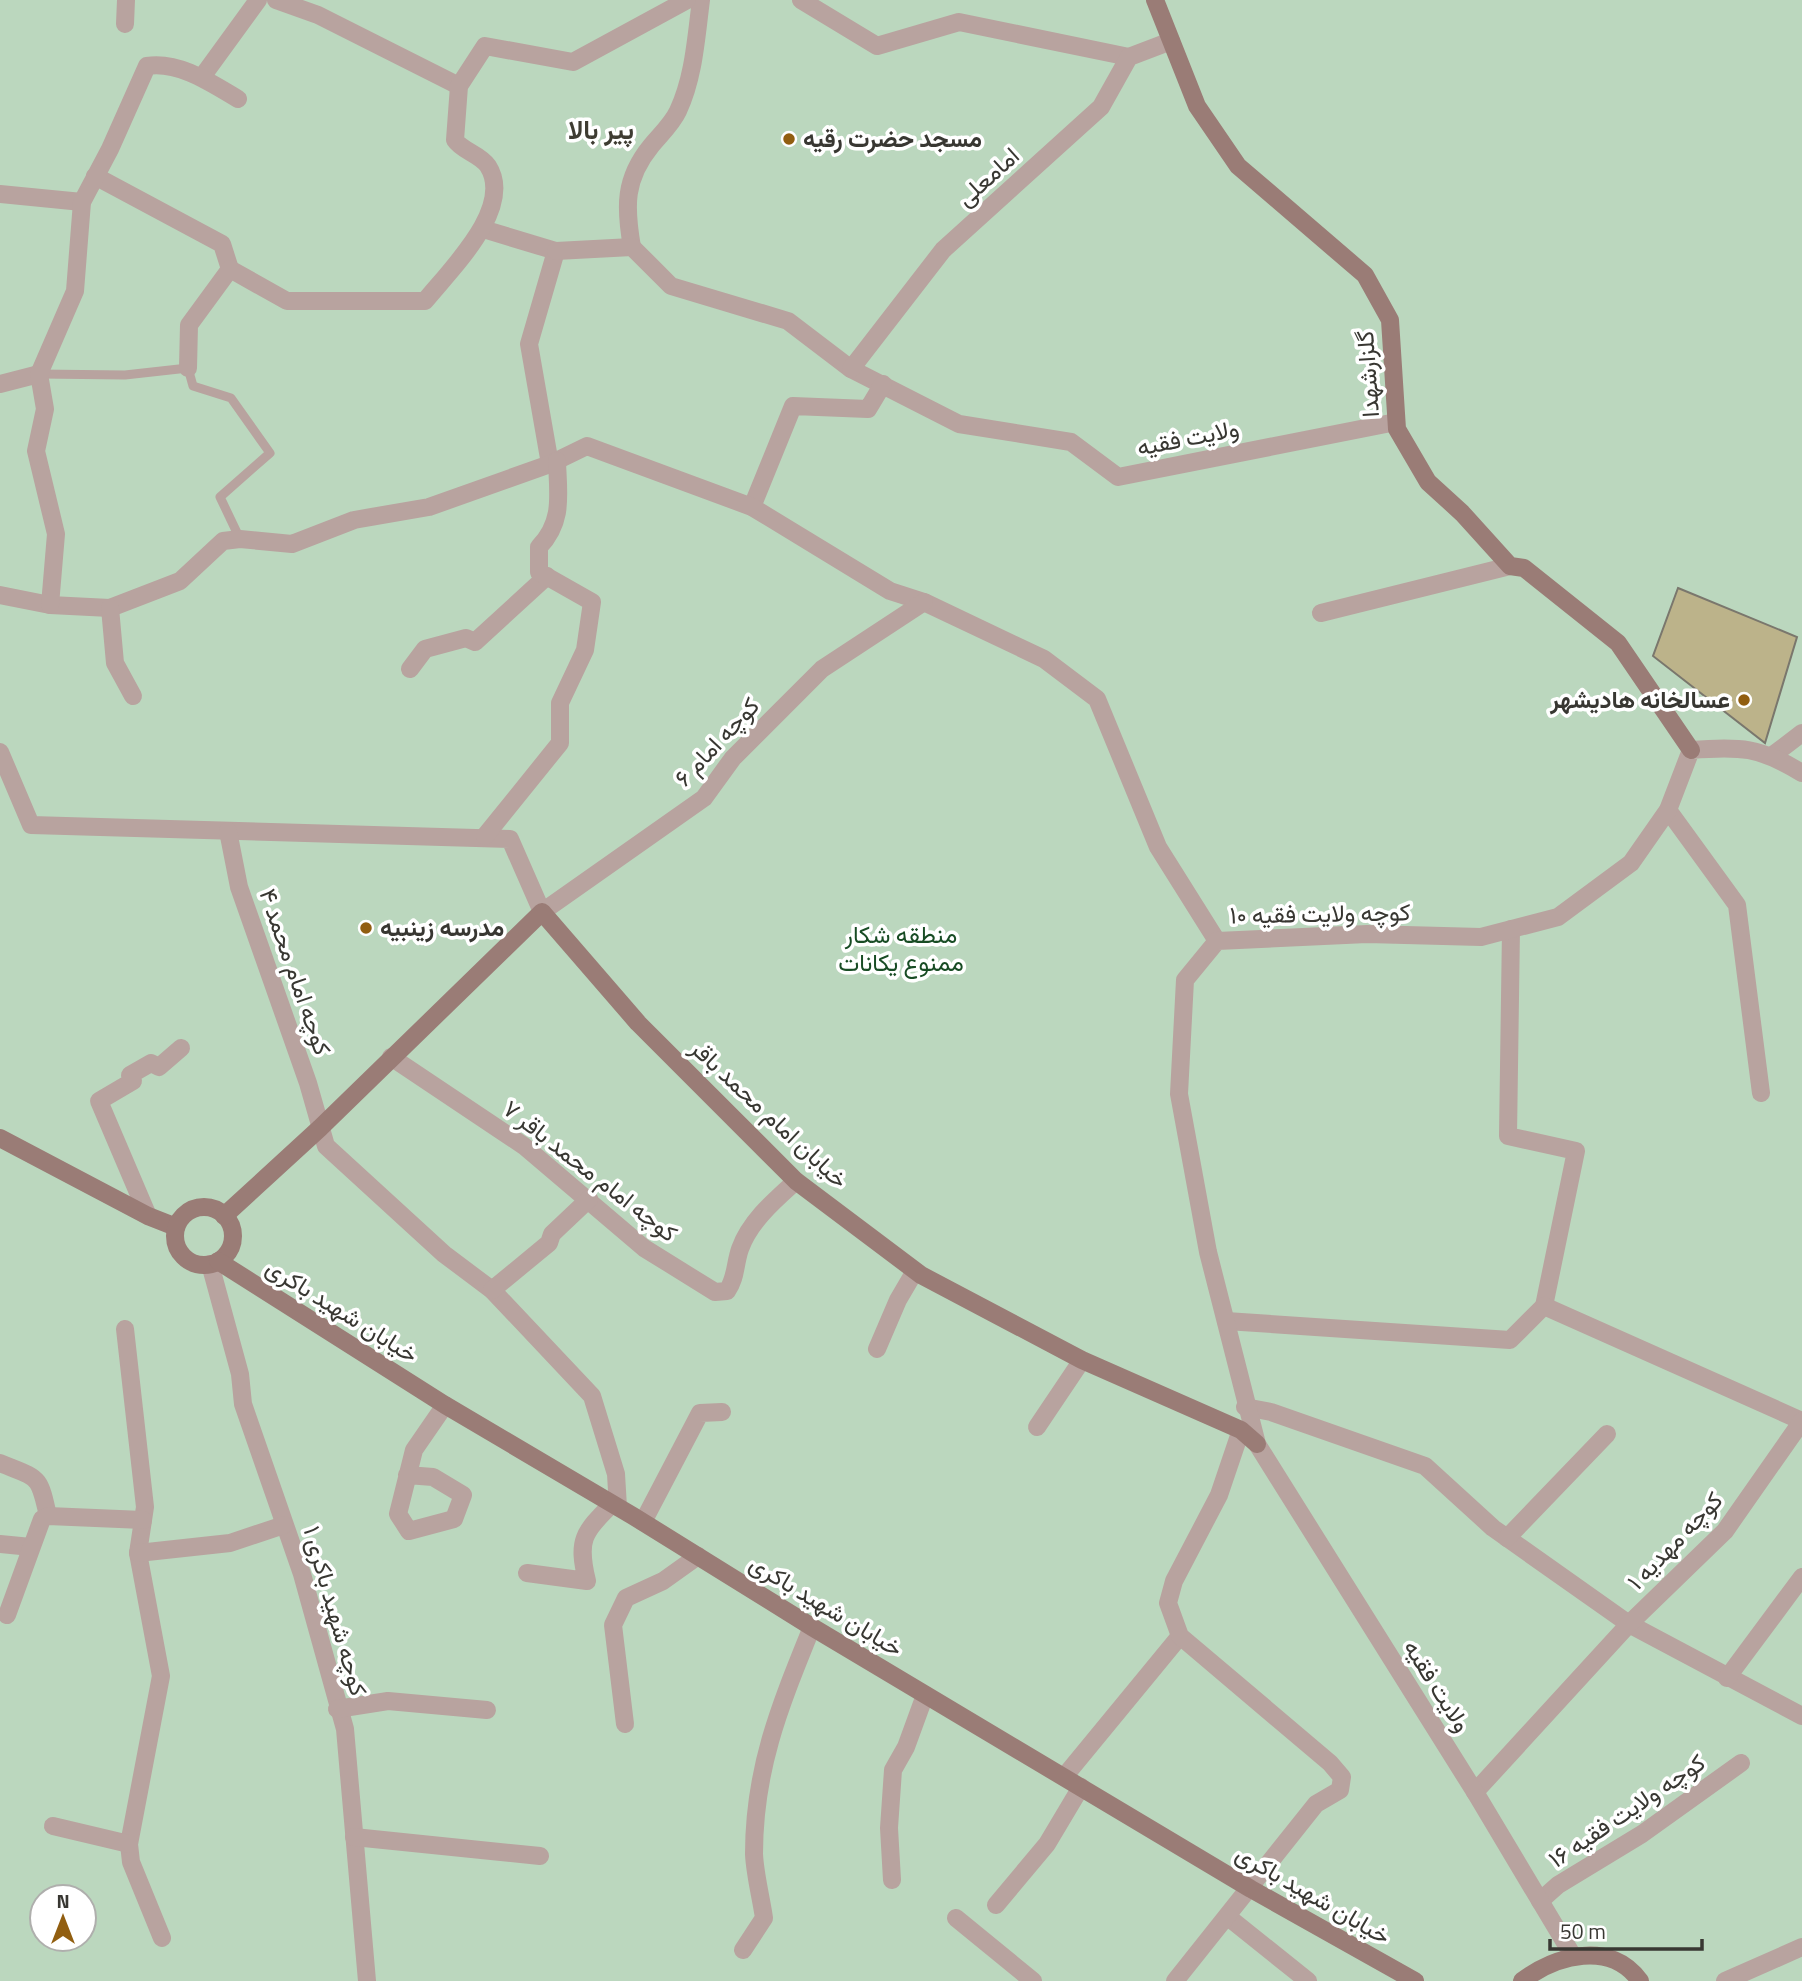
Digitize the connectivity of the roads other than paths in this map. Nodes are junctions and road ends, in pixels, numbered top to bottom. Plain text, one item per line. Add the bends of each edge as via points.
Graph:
1 (125, 0) edge
2 (258, 0) edge
3 (276, 0) edge
4 (687, 0) edge
5 (701, 0) edge
6 (801, 0) edge
7 (1155, 0) edge
8 (322, 8) edge
9 (125, 24) dead end
10 (1171, 41) junction
11 (1129, 57) junction
12 (202, 78) junction
13 (459, 86) junction
14 (237, 99) dead end
15 (95, 177) junction
16 (0, 194) edge
17 (82, 202) junction
18 (483, 229) junction
19 (632, 247) junction
20 (556, 251) junction
21 (230, 269) junction
22 (188, 369) junction
23 (851, 369) junction
24 (38, 373) junction
25 (0, 384) edge
26 (883, 384) junction
27 (1396, 422) junction
28 (553, 463) junction
29 (752, 507) junction
30 (240, 539) junction
31 (1510, 566) junction
32 (547, 576) junction
33 (0, 595) edge
34 (924, 602) junction
35 (50, 605) junction
36 (110, 608) junction
37 (1321, 614) dead end
38 (410, 668) dead end
39 (133, 696) dead end
40 (1802, 733) edge
41 (1691, 750) junction
42 (0, 752) edge
43 (1773, 755) junction
44 (1802, 773) edge
45 (1668, 810) junction
46 (228, 831) junction
47 (485, 836) junction
48 (542, 912) junction
49 (1511, 929) junction
50 (1216, 941) junction
51 (181, 1048) dead end
52 (391, 1057) junction
53 (1761, 1093) dead end
54 (320, 1128) junction
55 (0, 1138) edge
56 (796, 1181) junction
57 (589, 1199) junction
58 (148, 1216) junction
59 (224, 1216) junction
60 (176, 1227) junction
61 (214, 1263) junction
62 (915, 1270) junction
63 (492, 1290) junction
64 (1544, 1306) junction
65 (1226, 1321) junction
66 (125, 1329) dead end
67 (877, 1349) dead end
68 (1082, 1360) junction
69 (445, 1405) junction
70 (1245, 1407) junction
71 (722, 1412) dead end
72 (1802, 1421) edge
73 (1037, 1427) dead end
74 (1241, 1430) junction
75 (1607, 1434) dead end
76 (1257, 1444) junction
77 (0, 1464) edge
78 (407, 1475) dead end
79 (615, 1505) junction
80 (48, 1516) junction
81 (144, 1520) junction
82 (643, 1522) junction
83 (284, 1525) junction
84 (1507, 1538) junction
85 (0, 1544) edge
86 (31, 1547) junction
87 (138, 1553) junction
88 (698, 1556) junction
89 (527, 1573) dead end
90 (1802, 1577) edge
91 (6, 1615) dead end
92 (1629, 1624) junction
93 (812, 1628) junction
94 (1180, 1636) junction
95 (1727, 1678) junction
96 (925, 1695) junction
97 (337, 1709) junction
98 (486, 1710) dead end
99 (1802, 1716) edge
100 (625, 1724) dead end
101 (1741, 1763) dead end
102 (1064, 1777) junction
103 (1081, 1787) junction
104 (1475, 1792) junction
105 (53, 1826) dead end
106 (354, 1837) junction
107 (130, 1844) junction
108 (540, 1856) dead end
109 (892, 1880) dead end
110 (1251, 1889) junction
111 (1540, 1901) junction
112 (996, 1905) dead end
113 (1228, 1917) junction
114 (956, 1918) dead end
115 (162, 1938) dead end
116 (1802, 1947) edge
117 (743, 1950) dead end
118 (1573, 1956) junction
119 (1399, 1976) edge
120 (368, 1981) edge
121 (1032, 1981) edge
122 (1175, 1981) edge
123 (1308, 1981) edge
124 (1415, 1981) edge
125 (1522, 1981) edge
126 (1640, 1981) edge
127 (1725, 1981) edge

1 - 9 street
2 - 12 street
3 - 8 street
4 - 13 street via 573,62 485,46
5 - 19 street via 689,83 676,114 629,182
6 - 11 street via 877,46 958,22
7 - 10 main road, گلزارشهدا
8 - 13 street
10 - 11 street
10 - 27 main road, گلزارشهدا via 1197,106 1238,166 1365,275 1390,320
11 - 23 street, امامعلی via 1101,107 943,250
12 - 14 street
12 - 15 street via 157,64 147,66
13 - 18 street via 455,140 488,165 495,182
15 - 17 street
15 - 21 street via 222,244
16 - 17 street
17 - 24 street via 75,291
18 - 20 street
18 - 21 street via 425,301 287,301
19 - 20 street
19 - 23 street, ولایت فقیه via 671,286 788,321
20 - 28 street via 529,344
21 - 22 street via 189,324
22 - 24 lane via 125,375
22 - 30 lane via 193,386 231,398 270,453 220,497
23 - 26 street, ولایت فقیه
24 - 25 street
24 - 35 street via 45,409 36,451 56,534
26 - 27 street, ولایت فقیه via 958,424 1071,442 1118,477
26 - 29 street via 868,409 793,406
27 - 31 main road, گلزارشهدا via 1428,482
28 - 29 street via 587,446
28 - 30 street via 429,507 354,520 292,544
28 - 32 street via 559,514 553,533 539,547 539,572
29 - 34 street via 890,591
30 - 36 street via 223,541 180,581
31 - 37 street
31 - 41 main road, گلزارشهدا via 1524,568 1618,643
32 - 38 street via 475,642 466,638 425,649
32 - 47 street via 592,602 585,650 560,703 560,743
33 - 35 street
34 - 48 street, کوچه امام ۶ via 822,669 733,758 704,798
34 - 50 street via 1044,659 1097,699 1158,847
35 - 36 street
36 - 39 street via 116,663
40 - 43 street
41 - 43 street via 1732,747
41 - 45 street, کوچه ولایت فقیه ۱۰
42 - 46 street via 31,825
43 - 44 street
45 - 49 street, کوچه ولایت فقیه ۱۰ via 1631,863 1558,917
45 - 53 street via 1737,905
46 - 47 street
46 - 54 street, کوچه امام محمد ۴ via 239,887
47 - 48 street via 510,839
48 - 52 main road
48 - 56 main road, خیابان امام محمد باقر via 638,1023
49 - 50 street, کوچه ولایت فقیه ۱۰ via 1481,937 1367,934
49 - 64 street via 1508,1136 1576,1151
50 - 65 street, کوچه ولایت فقیه ۱۰ via 1185,980 1179,1094 1208,1252
51 - 58 street via 159,1067 151,1063 130,1075 133,1081 99,1101
52 - 54 main road
52 - 57 street, کوچه امام محمد باقر ۷ via 524,1146
54 - 59 main road
54 - 63 street, کوچه امام محمد ۴ via 326,1146 345,1165 444,1254
55 - 58 main road
56 - 57 street, کوچه امام محمد باقر ۷ via 764,1211 741,1247 727,1291 715,1292 644,1248
56 - 62 main road, خیابان امام محمد باقر
57 - 63 street via 552,1234 549,1243
58 - 60 main road
59 - 60 main road via 203,1207 192,1210
59 - 61 main road via 232,1240 228,1252
60 - 61 main road via 175,1242 182,1256 194,1264
61 - 69 main road, خیابان شهید باکری
61 - 83 street, کوچه شهید باکری ۱ via 243,1404
62 - 67 street
62 - 68 main road, خیابان امام محمد باقر
63 - 79 street, کوچه امام محمد ۴ via 592,1396 616,1474
64 - 65 street via 1510,1340
64 - 72 street
65 - 70 street, کوچه ولایت فقیه ۱۰
66 - 81 street
68 - 73 street
68 - 74 main road, خیابان امام محمد باقر
69 - 78 street via 414,1450
69 - 79 main road, خیابان شهید باکری
70 - 76 street, کوچه ولایت فقیه ۱۰
70 - 84 street via 1424,1466
71 - 82 street via 699,1413
72 - 92 street, کوچه مهدیه ۱ via 1725,1531
74 - 76 main road, خیابان امام محمد باقر
74 - 94 street via 1219,1495 1174,1581 1168,1603
75 - 84 street
76 - 104 street, ولایت فقیه
77 - 80 street via 41,1483
79 - 82 main road, خیابان شهید باکری
79 - 89 street via 589,1527 580,1552 587,1581
80 - 81 street
80 - 86 street via 39,1524
81 - 87 street
82 - 88 main road, خیابان شهید باکری
83 - 87 street via 230,1543
83 - 97 street, کوچه شهید باکری ۱ via 302,1574
84 - 92 street
85 - 86 street
86 - 91 street
87 - 107 street via 161,1676
88 - 93 main road, خیابان شهید باکری
88 - 100 street via 663,1581 626,1598 613,1625
90 - 95 street
92 - 95 street
92 - 104 street, کوچه مهدیه ۱
93 - 96 main road, خیابان شهید باکری
93 - 117 street via 768,1740 758,1791 754,1856 764,1918
94 - 102 street
94 - 110 street via 1342,1777 1340,1790 1316,1804
95 - 99 street
96 - 102 main road, خیابان شهید باکری
96 - 109 street via 893,1770
97 - 98 street via 388,1701
97 - 106 street, کوچه شهید باکری ۱ via 345,1730
101 - 111 street, کوچه ولایت فقیه ۱۶
102 - 103 main road, خیابان شهید باکری
103 - 110 main road, خیابان شهید باکری
103 - 112 street via 1046,1844
104 - 111 street, ولایت فقیه
105 - 107 street
106 - 108 street
106 - 120 street, کوچه شهید باکری ۱
107 - 115 street via 131,1862
110 - 113 street
110 - 119 main road, خیابان شهید باکری
111 - 118 street, ولایت فقیه
113 - 122 street
113 - 123 street
114 - 121 street
116 - 127 street
118 - 125 main road via 1541,1966
118 - 126 main road via 1613,1959 1633,1970
119 - 124 main road, خیابان شهید باکری

